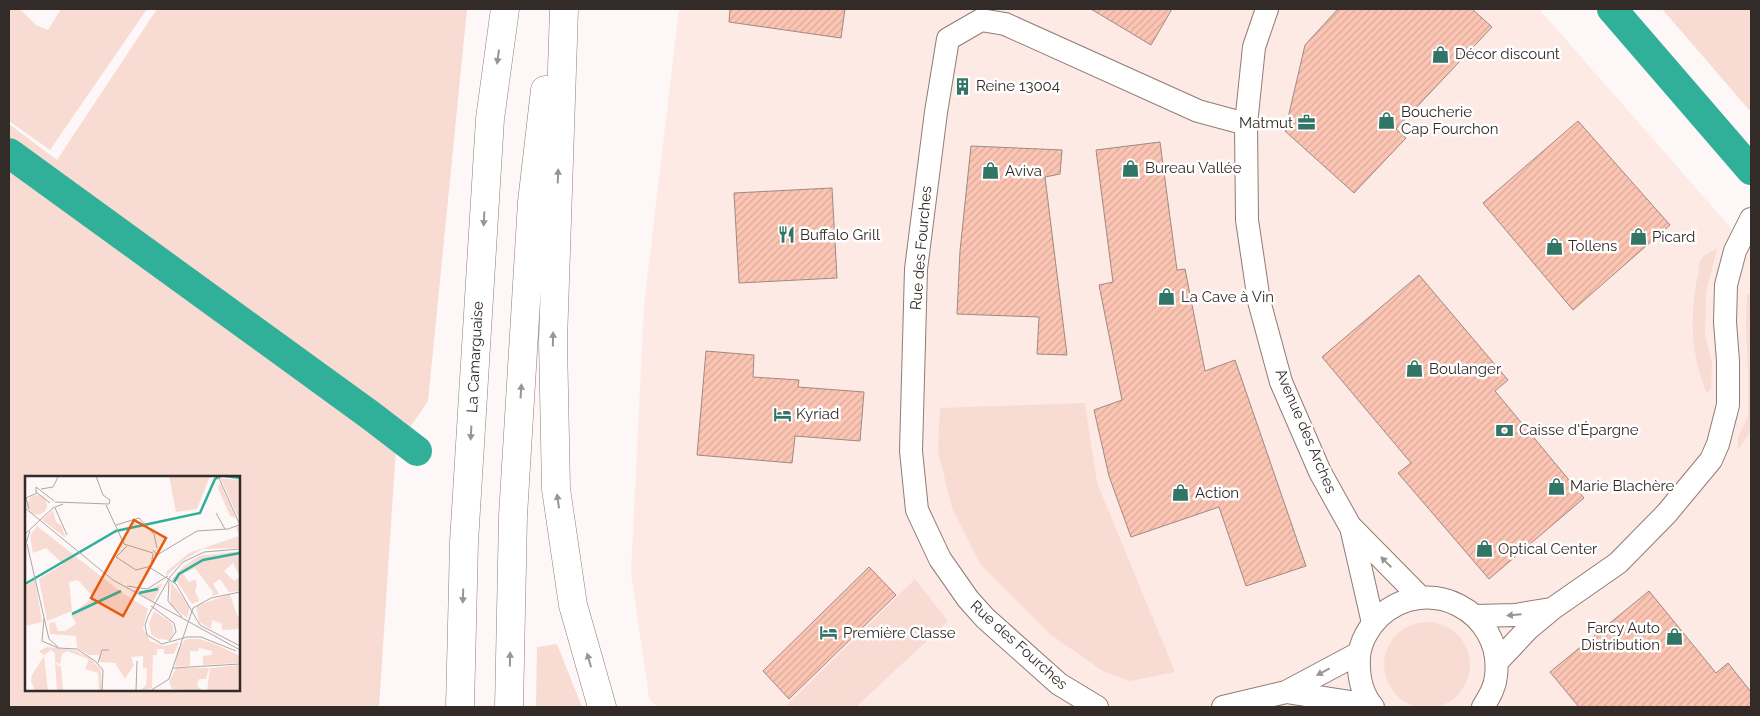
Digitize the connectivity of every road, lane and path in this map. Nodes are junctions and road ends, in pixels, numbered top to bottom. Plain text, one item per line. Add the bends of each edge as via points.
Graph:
1 (505, 9) edge
2 (554, 9) edge
3 (564, 9) edge
4 (1267, 9) edge
5 (1246, 124) junction
6 (1751, 220) edge
7 (1350, 526) junction
8 (1420, 597) junction
9 (1552, 609) junction
10 (1476, 616) junction
11 (1373, 623) junction
12 (1359, 653) junction
13 (1497, 662) junction
14 (1286, 692) junction
15 (1492, 702) edge
16 (1372, 706) edge
17 (460, 707) edge
18 (509, 707) edge
19 (602, 707) edge
20 (1097, 707) edge
21 (1223, 707) edge

1 -> 17 highway, La Camarguaise via 490,119 464,542
18 -> 2 highway via 513,516 532,212
19 -> 3 highway via 573,606 556,489 553,341
4 - 5 street, Avenue des Arches via 1254,47
5 - 7 street, Avenue des Arches via 1247,220 1259,301 1281,382 1320,472
5 - 20 street, Rue des Fourches via 1198,111 1005,24 981,20 948,39 916,269 911,451 918,510 940,559 984,618 1059,684
6 - 9 street via 1735,251 1726,285 1728,405 1718,444 1710,460 1667,513 1618,563
8 -> 7 street, Avenue des Arches
7 - 11 street, Avenue des Arches
8 - 10 street via 1440,598 1459,604
8 - 11 street via 1402,601
9 -> 10 street via 1515,616
9 - 13 street
10 - 13 street via 1494,645
11 - 12 street
12 -> 14 street
12 - 16 street via 1362,689
13 - 15 street
14 - 16 street
14 - 21 street

